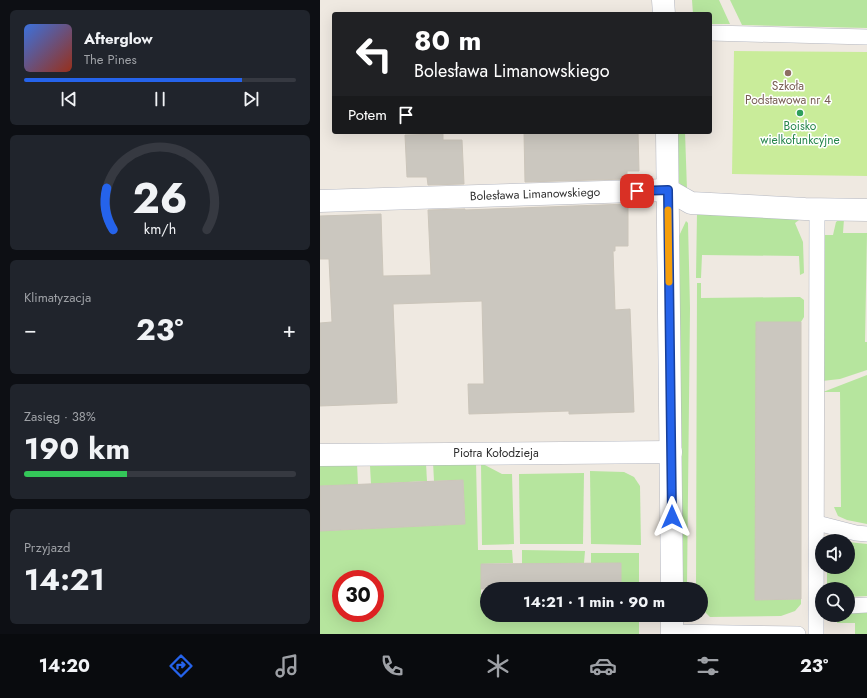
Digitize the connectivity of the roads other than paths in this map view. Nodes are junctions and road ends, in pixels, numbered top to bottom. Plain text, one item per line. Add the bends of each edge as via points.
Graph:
1 (664, 0) edge
2 (664, 12) edge
3 (712, 33) edge
4 (867, 38) edge
5 (667, 134) edge
6 (668, 190) junction
7 (320, 201) edge
8 (818, 209) junction
9 (867, 210) edge
10 (671, 452) junction
11 (320, 455) edge
12 (816, 523) junction
13 (867, 534) edge
14 (672, 582) edge
15 (818, 582) edge
16 (867, 605) edge
17 (855, 606) edge
18 (817, 622) edge
19 (672, 627) edge
20 (798, 634) edge
21 (816, 634) edge

1 - 2 street
3 - 4 lane
5 - 6 street
6 - 7 street, Bolesława Limanowskiego
6 - 8 street via 691,203
6 - 10 street
8 - 9 street
8 - 12 lane
10 - 11 street, Piotra Kołodzieja
10 - 14 street
12 - 13 lane
12 - 15 lane
16 - 17 lane
18 - 21 lane
19 - 20 lane

